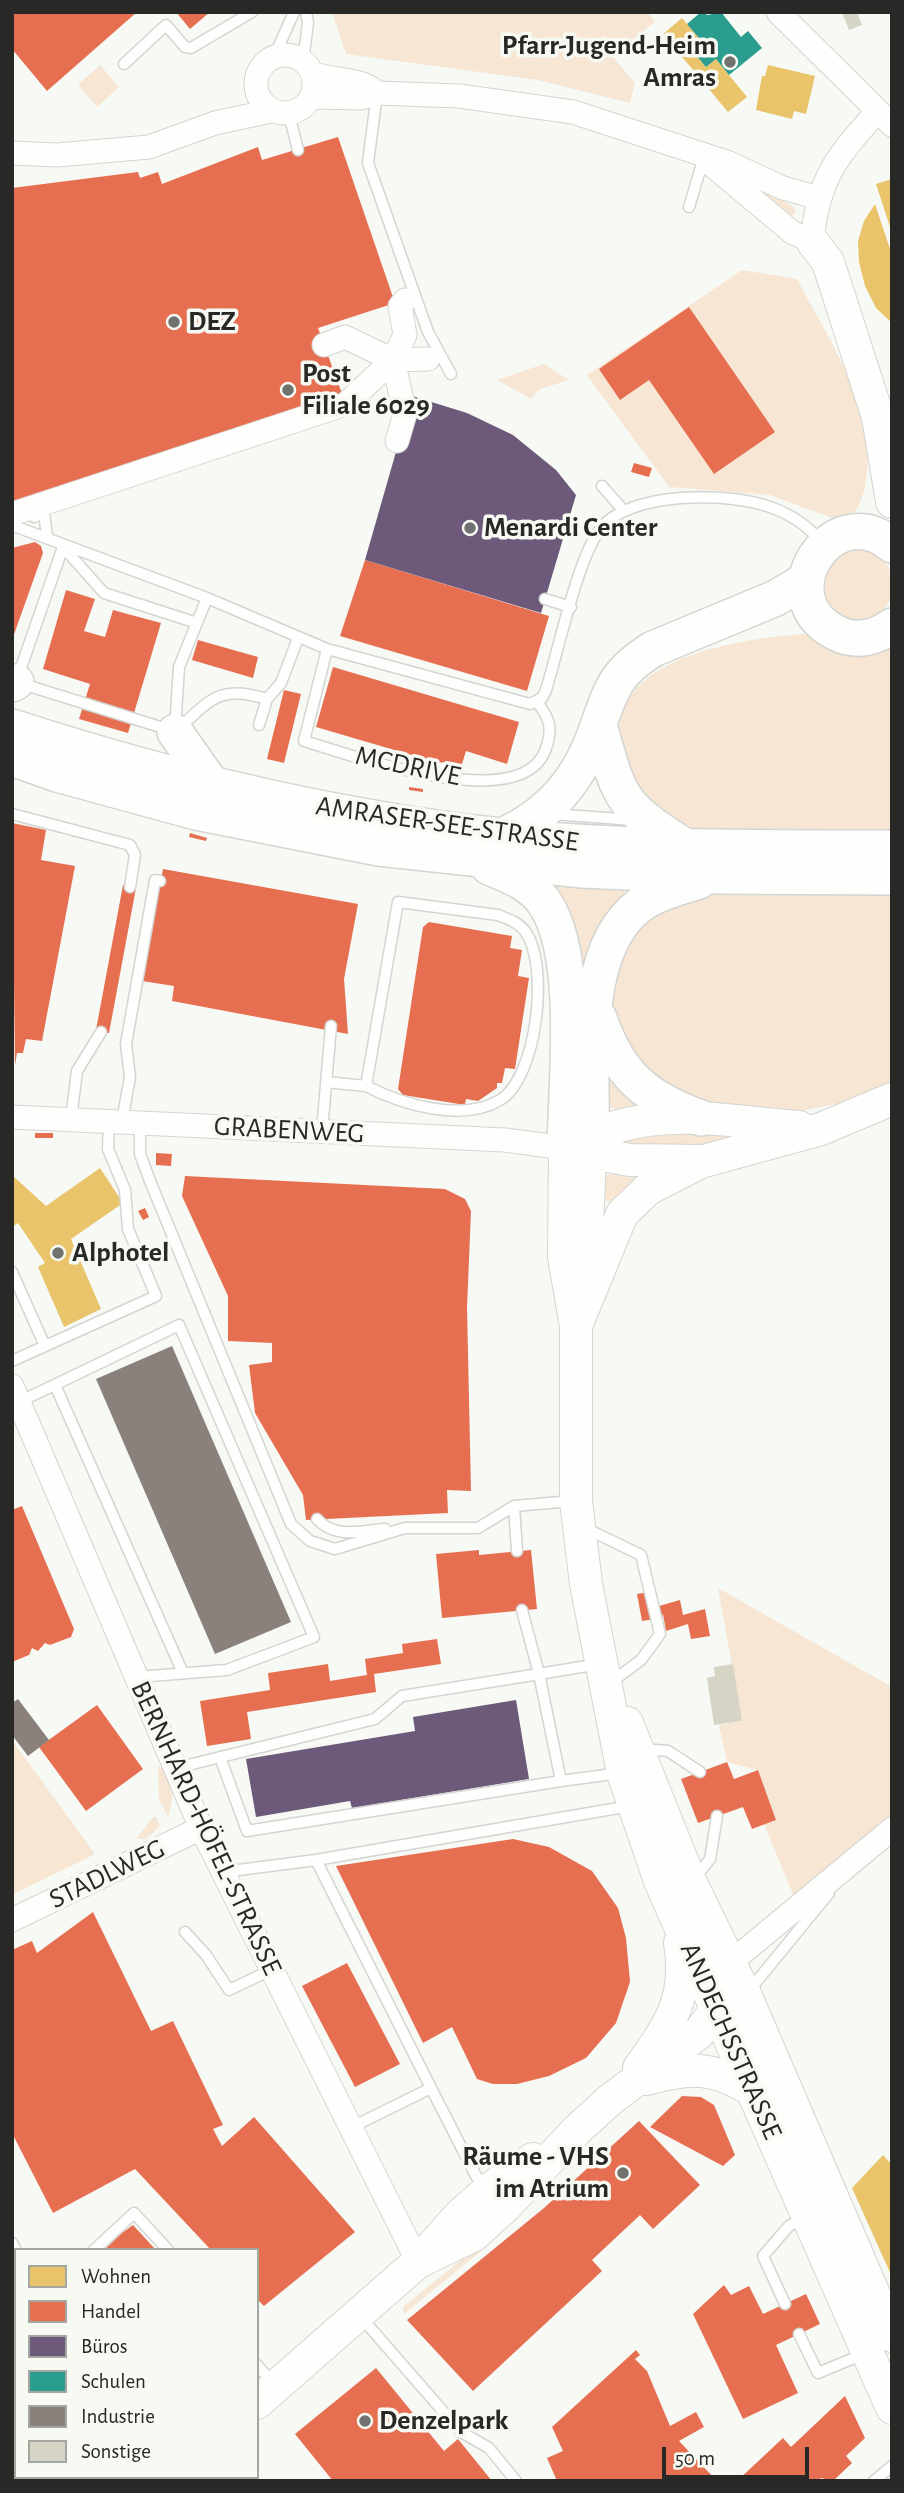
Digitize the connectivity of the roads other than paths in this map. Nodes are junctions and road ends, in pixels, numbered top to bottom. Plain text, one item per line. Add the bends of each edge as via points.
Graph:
1 (252, 12) edge
2 (294, 12) edge
3 (306, 12) edge
4 (778, 12) edge
5 (274, 57) junction
6 (124, 64) dead end
7 (308, 67) junction
8 (256, 79) junction
9 (377, 93) junction
10 (312, 97) junction
11 (280, 112) junction
12 (884, 118) edge
13 (215, 123) junction
14 (298, 150) dead end
15 (12, 153) edge
16 (57, 155) junction
17 (704, 158) junction
18 (12, 167) edge
19 (819, 198) junction
20 (690, 207) dead end
21 (812, 241) junction
22 (405, 300) dead end
23 (324, 345) dead end
24 (428, 359) dead end
25 (393, 360) junction
26 (451, 374) dead end
27 (374, 398) dead end
28 (397, 441) dead end
29 (888, 468) junction
30 (603, 486) dead end
31 (892, 502) edge
32 (624, 511) junction
33 (13, 522) edge
34 (858, 532) junction
35 (47, 536) junction
36 (892, 545) edge
37 (823, 546) junction
38 (63, 547) junction
39 (806, 580) junction
40 (207, 598) junction
41 (545, 599) dead end
42 (571, 607) junction
43 (817, 618) junction
44 (197, 622) junction
45 (892, 626) edge
46 (683, 636) junction
47 (298, 638) junction
48 (327, 649) junction
49 (14, 683) edge
50 (267, 699) junction
51 (537, 702) junction
52 (259, 725) dead end
53 (598, 725) junction
54 (12, 727) edge
55 (175, 732) junction
56 (12, 758) edge
57 (212, 786) junction
58 (12, 814) edge
59 (542, 814) junction
60 (647, 821) junction
61 (502, 836) junction
62 (688, 848) junction
63 (892, 848) edge
64 (464, 856) junction
65 (712, 876) junction
66 (892, 877) edge
67 (160, 881) dead end
68 (130, 887) dead end
69 (595, 1007) junction
70 (331, 1026) dead end
71 (101, 1032) dead end
72 (326, 1082) junction
73 (366, 1087) junction
74 (892, 1099) edge
75 (12, 1117) edge
76 (701, 1118) junction
77 (71, 1119) junction
78 (123, 1121) junction
79 (821, 1129) junction
80 (322, 1130) junction
81 (584, 1155) junction
82 (704, 1161) junction
83 (12, 1272) edge
84 (576, 1326) junction
85 (45, 1346) junction
86 (12, 1360) edge
87 (55, 1385) junction
88 (16, 1394) edge
89 (514, 1506) junction
90 (577, 1513) junction
91 (317, 1519) dead end
92 (405, 1528) junction
93 (517, 1551) dead end
94 (522, 1610) dead end
95 (183, 1673) junction
96 (606, 1673) junction
97 (538, 1674) junction
98 (137, 1677) junction
99 (220, 1757) junction
100 (630, 1760) junction
101 (176, 1768) junction
102 (700, 1772) dead end
103 (561, 1782) junction
104 (633, 1806) junction
105 (717, 1816) dead end
106 (201, 1828) junction
107 (892, 1829) edge
108 (863, 1853) junction
109 (316, 1860) junction
110 (223, 1872) junction
111 (691, 1883) junction
112 (690, 1915) junction
113 (12, 1920) edge
114 (185, 1932) dead end
115 (271, 1970) junction
116 (723, 1998) junction
117 (677, 2011) junction
118 (626, 2086) junction
119 (431, 2088) junction
120 (754, 2091) junction
121 (350, 2129) junction
122 (805, 2193) junction
123 (496, 2199) junction
124 (848, 2218) junction
125 (96, 2248) edge
126 (165, 2248) edge
127 (418, 2262) junction
128 (785, 2304) dead end
129 (359, 2315) junction
130 (799, 2334) dead end
131 (880, 2344) edge
132 (262, 2391) edge
133 (892, 2408) edge
134 (892, 2466) edge
135 (516, 2481) edge
136 (874, 2481) edge

1 - 6 lane via 191,48 166,25
2 - 5 lane
3 - 7 lane
4 - 12 street
5 - 7 street via 294,56
5 - 8 street via 265,62
7 - 9 street via 325,78 363,83
7 - 10 street
8 - 11 street via 258,97
8 - 13 street
9 - 10 street via 361,98
9 - 17 street via 459,96 573,112
9 - 26 lane via 368,163 428,332
10 - 11 street via 306,105
11 - 13 street
11 - 14 lane
12 - 19 street via 833,163
13 - 16 street via 149,147
15 - 16 street
16 - 18 street
17 - 19 street
17 - 20 lane
17 - 21 street via 793,233
19 - 21 street
21 - 29 main road via 828,262 878,418
22 - 25 street via 400,306 405,335
23 - 25 street via 345,337
24 - 25 street
25 - 27 street
25 - 28 street via 405,414
25 - 33 street via 346,404
29 - 31 main road
29 - 34 main road
30 - 32 lane
32 - 37 lane via 671,500 744,501 789,515
32 - 42 lane via 594,538
33 - 35 lane
33 - 35 lane via 44,513
34 - 36 main road
34 - 37 main road
35 - 38 lane
37 - 39 main road
38 - 40 lane
38 - 44 lane via 104,593
38 - 49 lane
39 - 43 main road via 806,594
39 - 46 main road via 775,598
40 - 44 lane
40 - 47 lane
41 - 42 lane
42 - 51 lane via 546,690
43 - 45 main road via 847,637 866,638
43 - 46 main road via 780,618
44 - 55 lane via 179,667
46 - 53 main road via 634,661 611,688
47 - 48 lane
47 - 50 lane via 281,684
48 - 51 lane via 520,703
48 - 51 lane, MCDRIVE via 304,741 392,768 491,784 519,774 542,758 551,726
49 - 55 lane
50 - 52 lane
50 - 55 lane via 235,692 220,694
53 - 59 main road via 568,788
53 - 60 main road via 618,791
54 - 57 main road, AMRASER-SEE-STRASSE
55 - 57 main road
56 - 64 main road, AMRASER-SEE-STRASSE via 236,822 379,848
57 - 61 main road, AMRASER-SEE-STRASSE via 316,808
58 - 68 lane via 130,845 135,855
59 - 60 lane
59 - 61 main road
60 - 62 main road
61 - 62 main road, AMRASER-SEE-STRASSE
62 - 63 main road, AMRASER-SEE-STRASSE
64 - 65 main road, AMRASER-SEE-STRASSE via 582,870
64 - 81 main road via 524,883 545,903 561,933
65 - 66 main road, AMRASER-SEE-STRASSE
65 - 69 main road via 640,904 615,932 600,967
67 - 78 lane via 155,880 126,1044 130,1077
69 - 76 main road via 609,1047 624,1072 645,1091
69 - 81 main road
70 - 72 lane
71 - 77 lane via 77,1071
72 - 73 lane
72 - 80 lane
73 - 73 lane via 398,902 498,915 524,930 536,960 537,996 527,1061 512,1090 501,1100 471,1110 393,1100
74 - 79 main road
75 - 77 street, GRABENWEG
76 - 79 main road
76 - 81 main road via 633,1120
77 - 78 street, GRABENWEG
78 - 80 street, GRABENWEG
78 - 85 lane via 108,1149 125,1190 128,1229 156,1296
78 - 92 lane via 291,1524 310,1541 335,1549
79 - 82 main road
80 - 81 street, GRABENWEG via 505,1140
81 - 82 main road
81 - 84 main road, ANDECHSSTRASSE via 588,1263
81 - 84 main road, ANDECHSSTRASSE via 564,1257
82 - 84 main road via 648,1189 622,1214
83 - 85 lane
84 - 90 main road, ANDECHSSTRASSE
85 - 86 lane
87 - 88 lane
87 - 95 lane
87 - 95 lane via 179,1325 314,1637 227,1670
88 - 98 street, BERNHARD-HÖFEL-STRASSE
89 - 90 lane
89 - 92 lane via 478,1528
89 - 93 lane
90 - 96 main road, ANDECHSSTRASSE via 586,1584
90 - 96 lane via 641,1555 660,1634 641,1660
91 - 92 lane via 327,1530 337,1532
94 - 97 lane
95 - 98 lane
96 - 97 lane
96 - 100 main road, ANDECHSSTRASSE
97 - 99 lane via 402,1696 375,1719
97 - 103 lane
98 - 101 street, BERNHARD-HÖFEL-STRASSE
99 - 101 lane
99 - 103 lane via 247,1831
100 - 102 lane via 668,1751
100 - 103 lane
100 - 104 main road, ANDECHSSTRASSE
100 - 111 main road, ANDECHSSTRASSE
101 - 106 street, BERNHARD-HÖFEL-STRASSE
104 - 109 lane
104 - 112 main road, ANDECHSSTRASSE
105 - 111 lane via 710,1859
106 - 110 street, BERNHARD-HÖFEL-STRASSE
106 - 113 street, STADLWEG
107 - 108 street
108 - 116 street
108 - 116 lane
109 - 110 lane
109 - 119 lane
110 - 115 street, BERNHARD-HÖFEL-STRASSE
111 - 112 main road, ANDECHSSTRASSE
112 - 116 main road, ANDECHSSTRASSE
112 - 117 main road via 684,1986
114 - 115 lane via 229,1990
115 - 121 street, BERNHARD-HÖFEL-STRASSE
116 - 117 main road
116 - 118 main road
116 - 120 main road, ANDECHSSTRASSE
116 - 124 main road, ANDECHSSTRASSE
117 - 118 main road
118 - 120 main road via 677,2070 699,2069 734,2079
118 - 123 main road
119 - 121 lane
119 - 123 lane via 476,2176
120 - 122 main road, ANDECHSSTRASSE
121 - 127 street, BERNHARD-HÖFEL-STRASSE
122 - 124 lane
122 - 128 lane via 789,2226 763,2256
122 - 131 main road, ANDECHSSTRASSE
123 - 127 main road via 459,2216
124 - 131 main road, ANDECHSSTRASSE
125 - 126 lane via 134,2213
127 - 129 main road
129 - 132 main road
129 - 135 lane via 461,2432 489,2448
130 - 131 lane via 818,2373
131 - 133 main road, ANDECHSSTRASSE
134 - 136 lane

